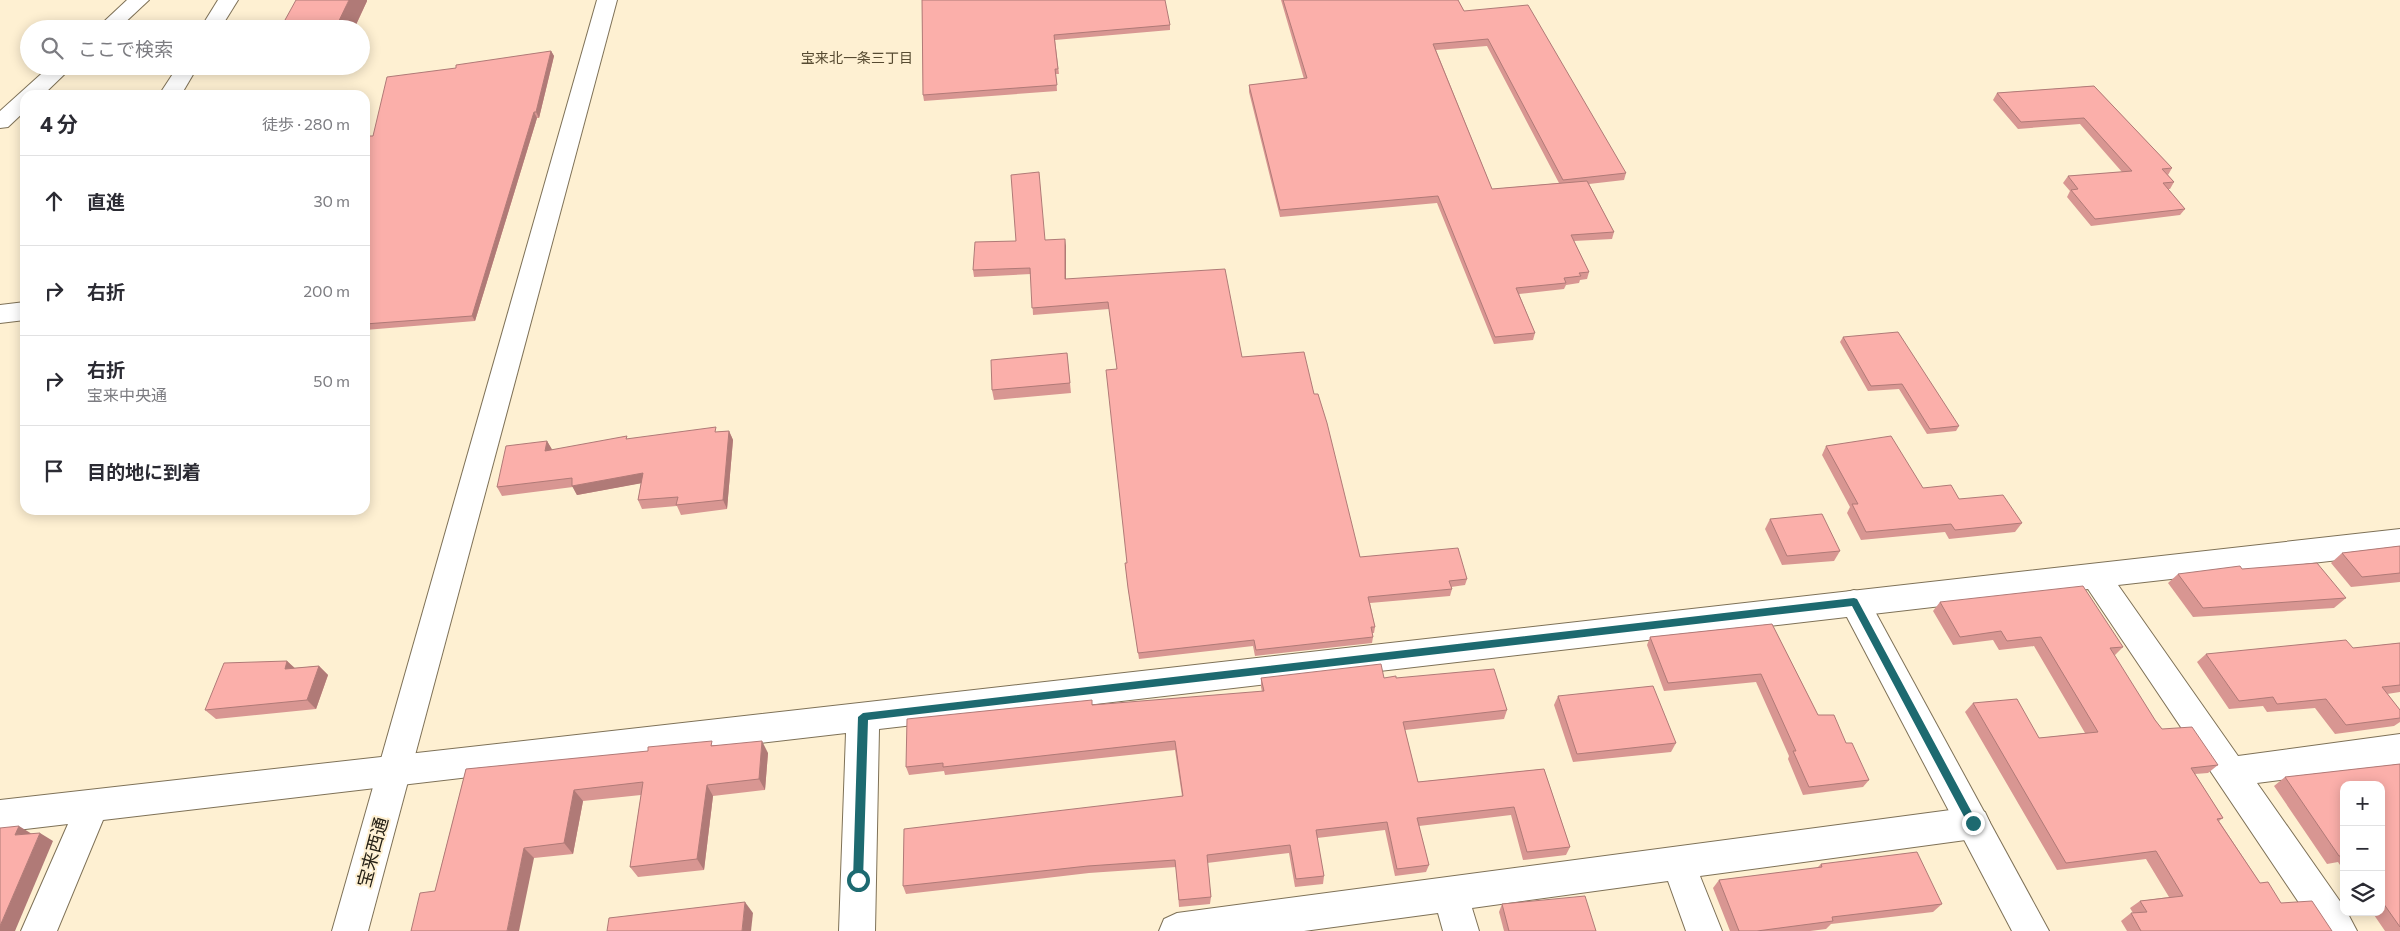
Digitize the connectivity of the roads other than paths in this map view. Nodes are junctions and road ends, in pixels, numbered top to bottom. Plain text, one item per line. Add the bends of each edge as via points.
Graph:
1 (139, 0) edge
2 (228, 0) edge
3 (607, 0) edge
4 (116, 20) edge
5 (216, 20) edge
6 (53, 75) edge
7 (182, 75) edge
8 (36, 90) edge
9 (173, 90) edge
10 (20, 104) edge
11 (0, 122) edge
12 (20, 312) edge
13 (0, 314) edge
14 (2400, 541) edge
15 (2095, 576) junction
16 (1854, 602) junction
17 (863, 717) junction
18 (2400, 749) edge
19 (394, 772) junction
20 (2229, 772) junction
21 (92, 806) junction
22 (0, 816) edge
23 (1973, 823) junction
24 (1678, 863) junction
25 (1452, 895) junction
26 (39, 931) edge
27 (350, 931) edge
28 (857, 931) edge
29 (1177, 931) edge
30 (1461, 931) edge
31 (1704, 931) edge
32 (2031, 931) edge
33 (2339, 931) edge

1 - 4 street
2 - 5 street
3 - 19 street, 宝来西通
6 - 8 street
7 - 9 street
10 - 11 street
12 - 13 street
14 - 15 street
15 - 16 street
15 - 20 street
16 - 17 street
16 - 23 street
17 - 19 street
17 - 28 street
18 - 20 street
19 - 21 street
19 - 27 street, 宝来西通
20 - 33 street
21 - 22 street
21 - 26 street
23 - 24 street
23 - 32 street
24 - 25 street
24 - 31 street
25 - 29 street
25 - 30 street

